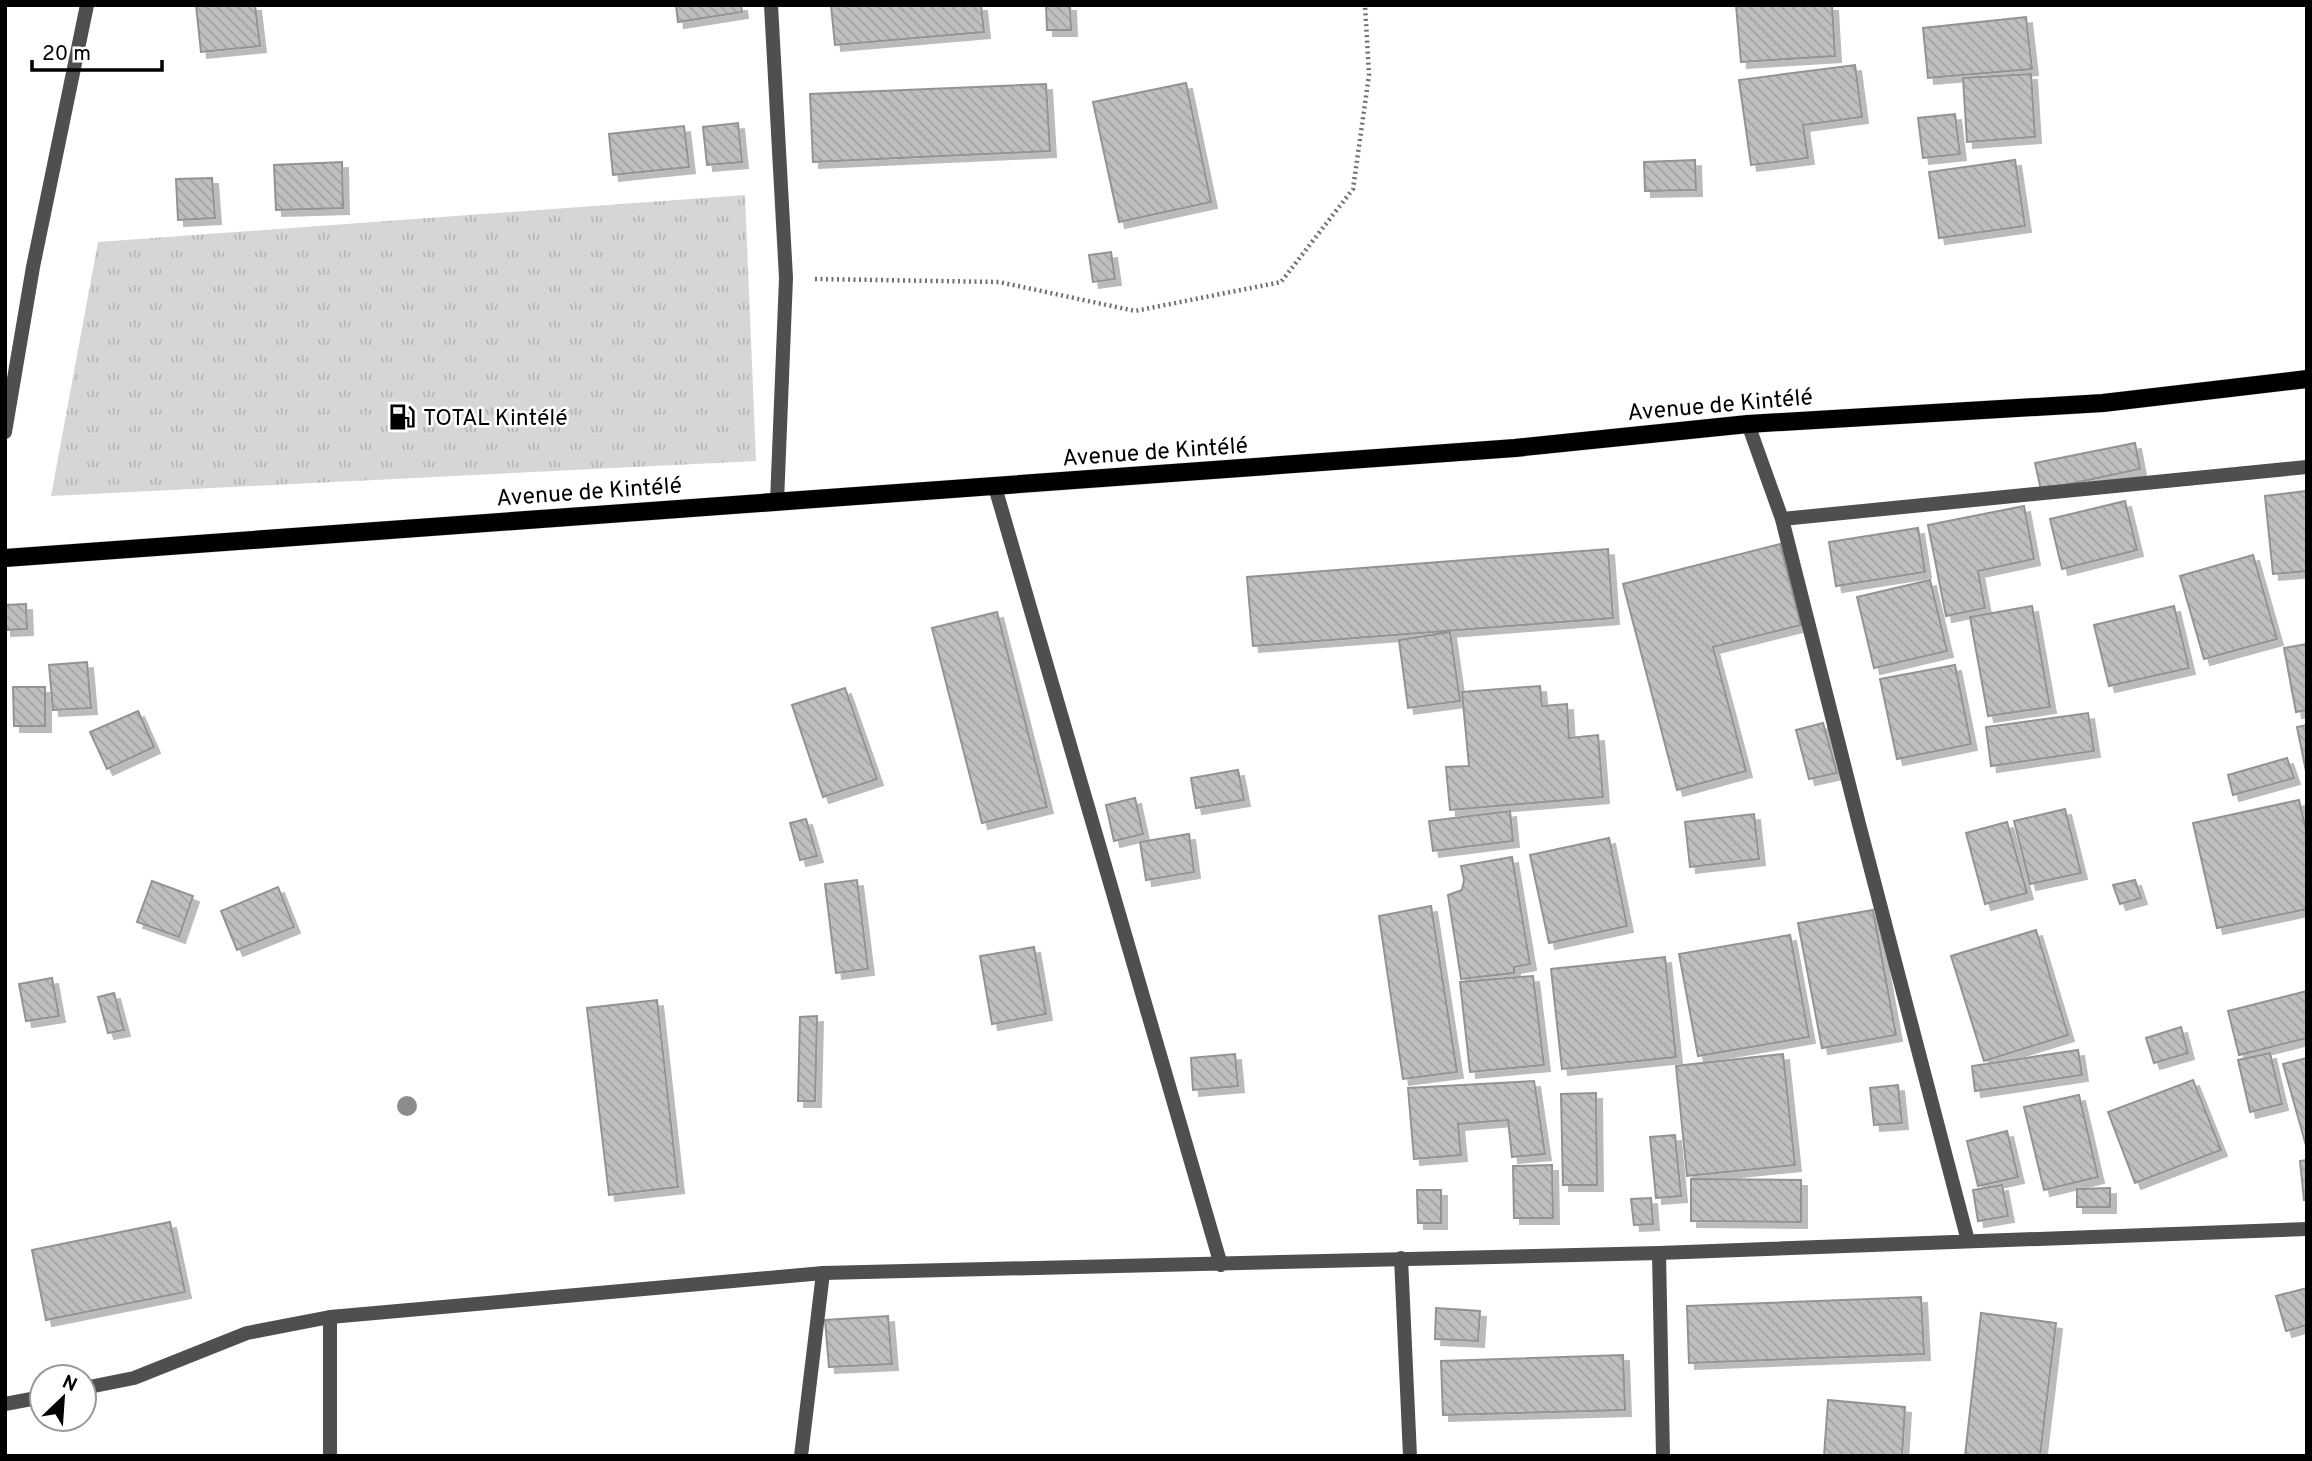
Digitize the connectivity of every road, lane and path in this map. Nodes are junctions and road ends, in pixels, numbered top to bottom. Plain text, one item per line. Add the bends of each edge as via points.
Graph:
1 (87, 5) edge
2 (771, 5) edge
3 (1365, 5) edge
4 (786, 278) junction
5 (2307, 379) edge
6 (1748, 424) junction
7 (5, 432) edge
8 (2307, 467) edge
9 (995, 487) junction
10 (777, 502) junction
11 (1782, 519) junction
12 (5, 558) edge
13 (2307, 1229) edge
14 (1968, 1241) junction
15 (1659, 1254) junction
16 (1402, 1258) junction
17 (1221, 1265) junction
18 (823, 1273) junction
19 (330, 1317) junction
20 (98, 1385) edge
21 (28, 1400) edge
22 (5, 1404) edge
23 (330, 1456) edge
24 (801, 1456) edge
25 (1410, 1456) edge
26 (1663, 1456) edge

1 - 7 street via 33,267
2 - 4 street
3 - 4 path via 1369,75 1353,188 1281,282 1135,311 999,282
4 - 10 street
5 - 6 main road, Avenue de Kintélé via 2103,403
6 - 9 main road, Avenue de Kintélé via 1515,449
6 - 11 street
8 - 11 street
9 - 10 main road, Avenue de Kintélé
9 - 17 street
10 - 12 main road, Avenue de Kintélé
11 - 14 street
13 - 14 street
14 - 15 street
15 - 16 street
15 - 26 street
16 - 17 street
16 - 25 street
17 - 18 street
18 - 19 street
18 - 24 street
19 - 20 street via 247,1333 134,1378
19 - 23 street
21 - 22 street

